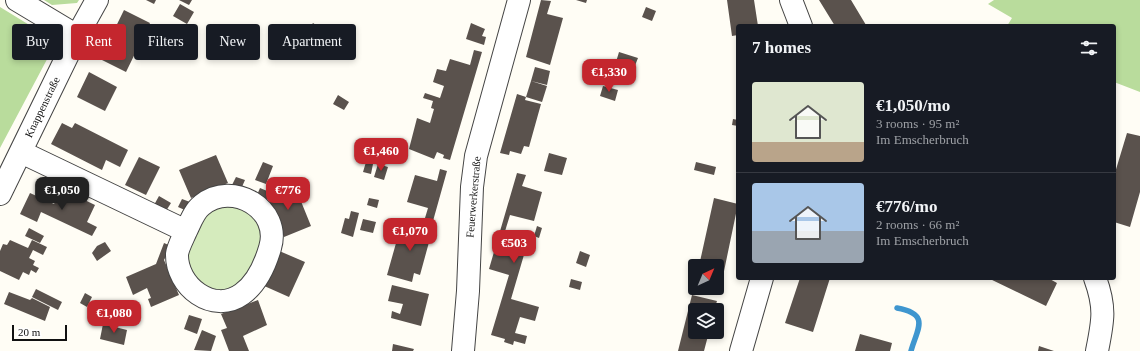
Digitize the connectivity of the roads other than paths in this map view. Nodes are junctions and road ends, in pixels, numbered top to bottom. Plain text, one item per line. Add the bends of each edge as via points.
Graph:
1 (17, 0) edge
2 (97, 0) edge
3 (519, 0) edge
4 (791, 0) edge
5 (84, 24) edge
6 (800, 24) edge
7 (71, 32) edge
8 (71, 48) edge
9 (21, 152) junction
10 (0, 194) edge
11 (186, 231) junction
12 (761, 280) edge
13 (1096, 280) edge
14 (463, 351) edge
15 (741, 351) edge
16 (1096, 351) edge

1 - 7 street
2 - 5 street, Knappenstraße
3 - 14 street, Feuerwerkerstraße via 476,156
4 - 6 street
8 - 9 street, Knappenstraße
9 - 10 street, Knappenstraße
9 - 11 street
11 - 11 street via 177,253 179,273 193,291 207,299 224,302 241,295 254,283 271,247 271,229 266,215 254,204 238,196 222,195 201,206
12 - 15 street
13 - 16 street via 1102,296 1103,320

